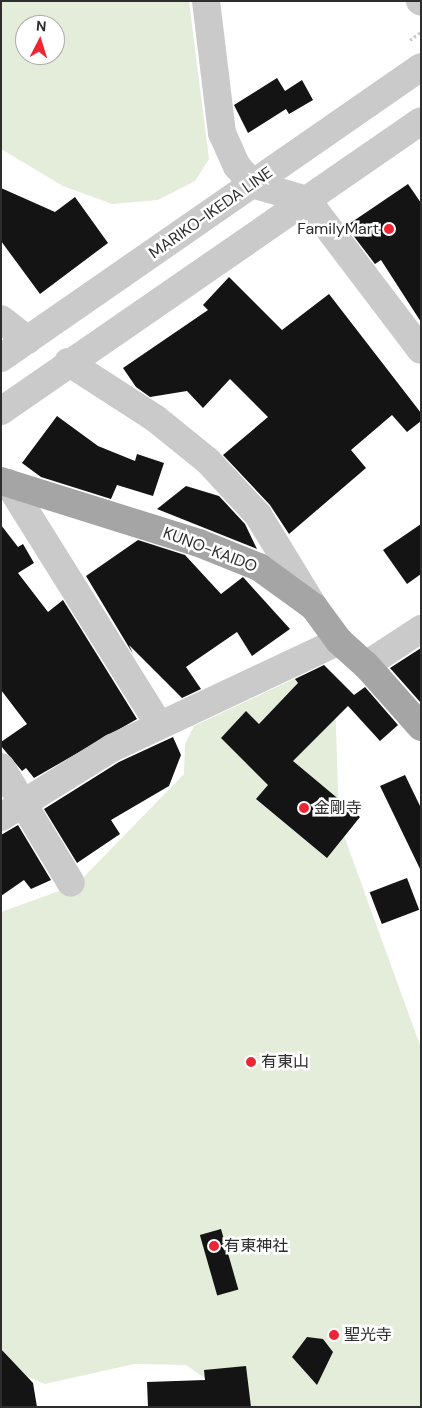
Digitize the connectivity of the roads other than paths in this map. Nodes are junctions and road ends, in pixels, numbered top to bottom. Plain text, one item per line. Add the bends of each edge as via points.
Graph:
1 (206, 1) edge
2 (421, 67) edge
3 (421, 121) edge
4 (252, 184) junction
5 (307, 200) junction
6 (1, 319) edge
7 (28, 340) junction
8 (421, 350) edge
9 (1, 358) edge
10 (68, 362) junction
11 (1, 410) edge
12 (4, 482) edge
13 (314, 607) junction
14 (421, 629) edge
15 (339, 641) junction
16 (366, 665) junction
17 (159, 725) junction
18 (421, 727) edge
19 (1, 767) edge
20 (25, 802) junction
21 (1, 817) edge
22 (71, 883) dead end

1 - 4 street via 222,133 237,166
2 - 4 street, MARIKO-IKEDA LINE
3 - 5 street
4 - 5 street
4 - 7 street, MARIKO-IKEDA LINE
5 - 8 street
5 - 10 street
6 - 7 street
7 - 9 street, MARIKO-IKEDA LINE
10 - 11 street
10 - 13 street via 156,419 208,461 258,515
12 - 13 main road, KUNO-KAIDO via 199,543 259,567
12 - 17 street
13 - 15 main road, KUNO-KAIDO
14 - 16 street
15 - 16 main road, KUNO-KAIDO
15 - 17 street
16 - 18 main road, KUNO-KAIDO
17 - 20 street via 112,748
19 - 20 street
20 - 21 street
20 - 22 street

